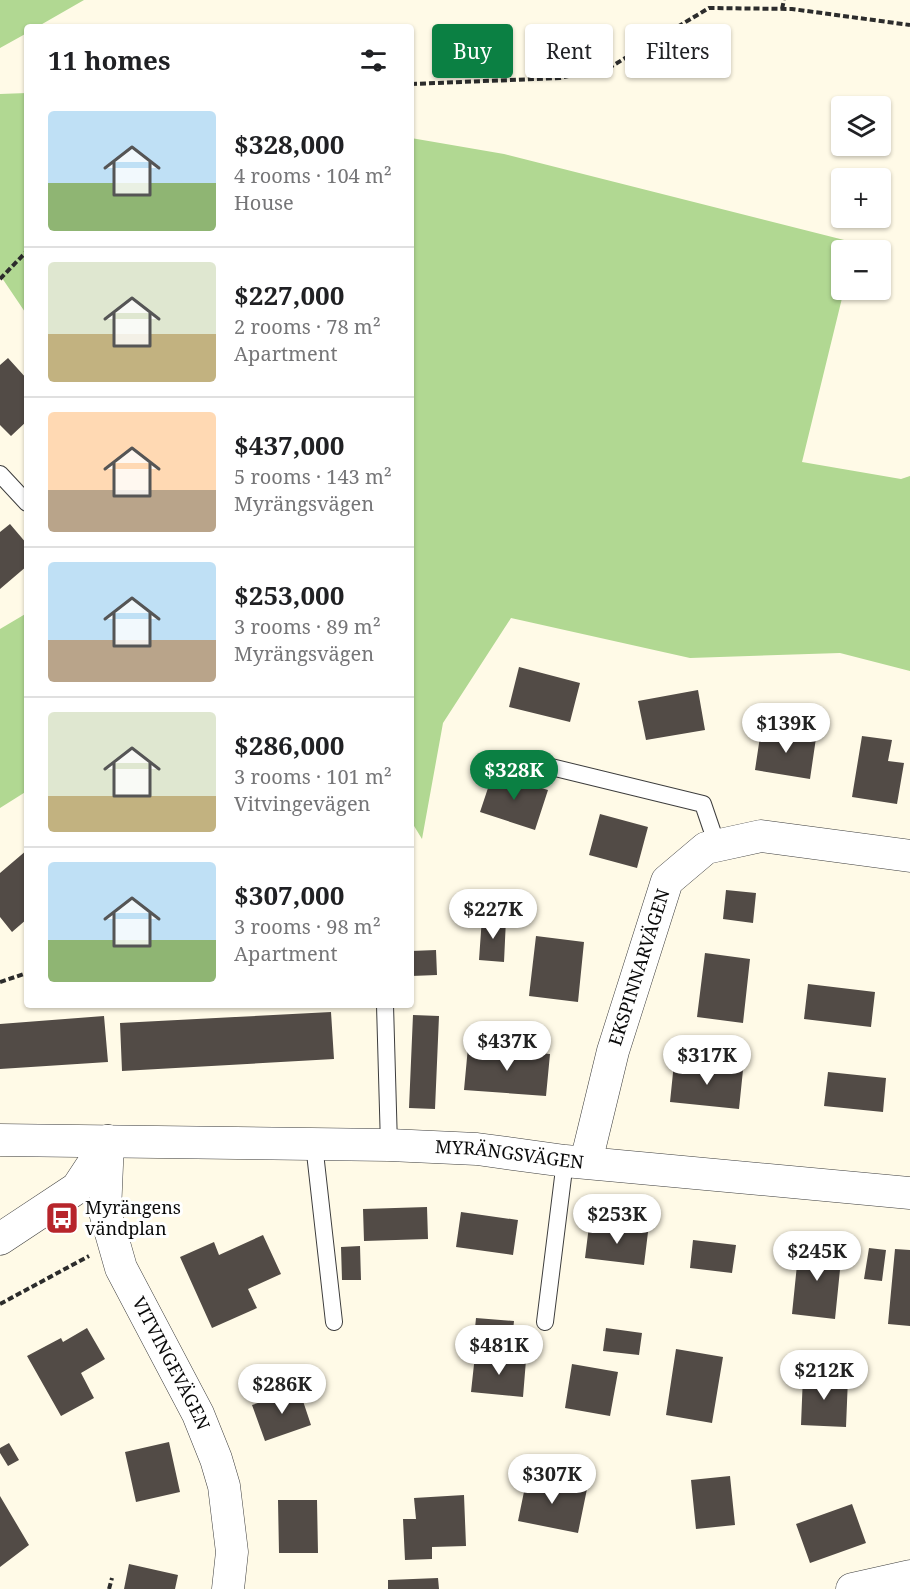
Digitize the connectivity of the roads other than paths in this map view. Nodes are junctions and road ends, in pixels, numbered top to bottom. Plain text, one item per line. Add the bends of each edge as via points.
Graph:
1 (0, 474) edge
2 (24, 500) edge
3 (543, 765) dead end
4 (717, 845) junction
5 (910, 856) edge
6 (385, 1008) edge
7 (0, 1140) edge
8 (108, 1141) junction
9 (314, 1144) junction
10 (389, 1145) junction
11 (575, 1162) junction
12 (910, 1193) edge
13 (0, 1239) edge
14 (334, 1322) dead end
15 (545, 1323) dead end
16 (910, 1576) edge
17 (228, 1589) edge
18 (852, 1589) edge

1 - 2 lane
3 - 4 lane via 703,804
4 - 5 street, EKSPINNARVÄGEN via 761,836
4 - 11 street, EKSPINNARVÄGEN via 706,848 667,881
6 - 10 lane
7 - 8 street, MYRÄNGSVÄGEN
8 - 9 street, MYRÄNGSVÄGEN
8 - 13 street via 77,1188
8 - 17 street, VITVINGEVÄGEN via 105,1212 121,1268 198,1414 224,1486 232,1552
9 - 10 street, MYRÄNGSVÄGEN
9 - 14 lane
10 - 11 street, MYRÄNGSVÄGEN via 477,1149
11 - 12 street, MYRÄNGSVÄGEN
11 - 15 lane
16 - 18 street

